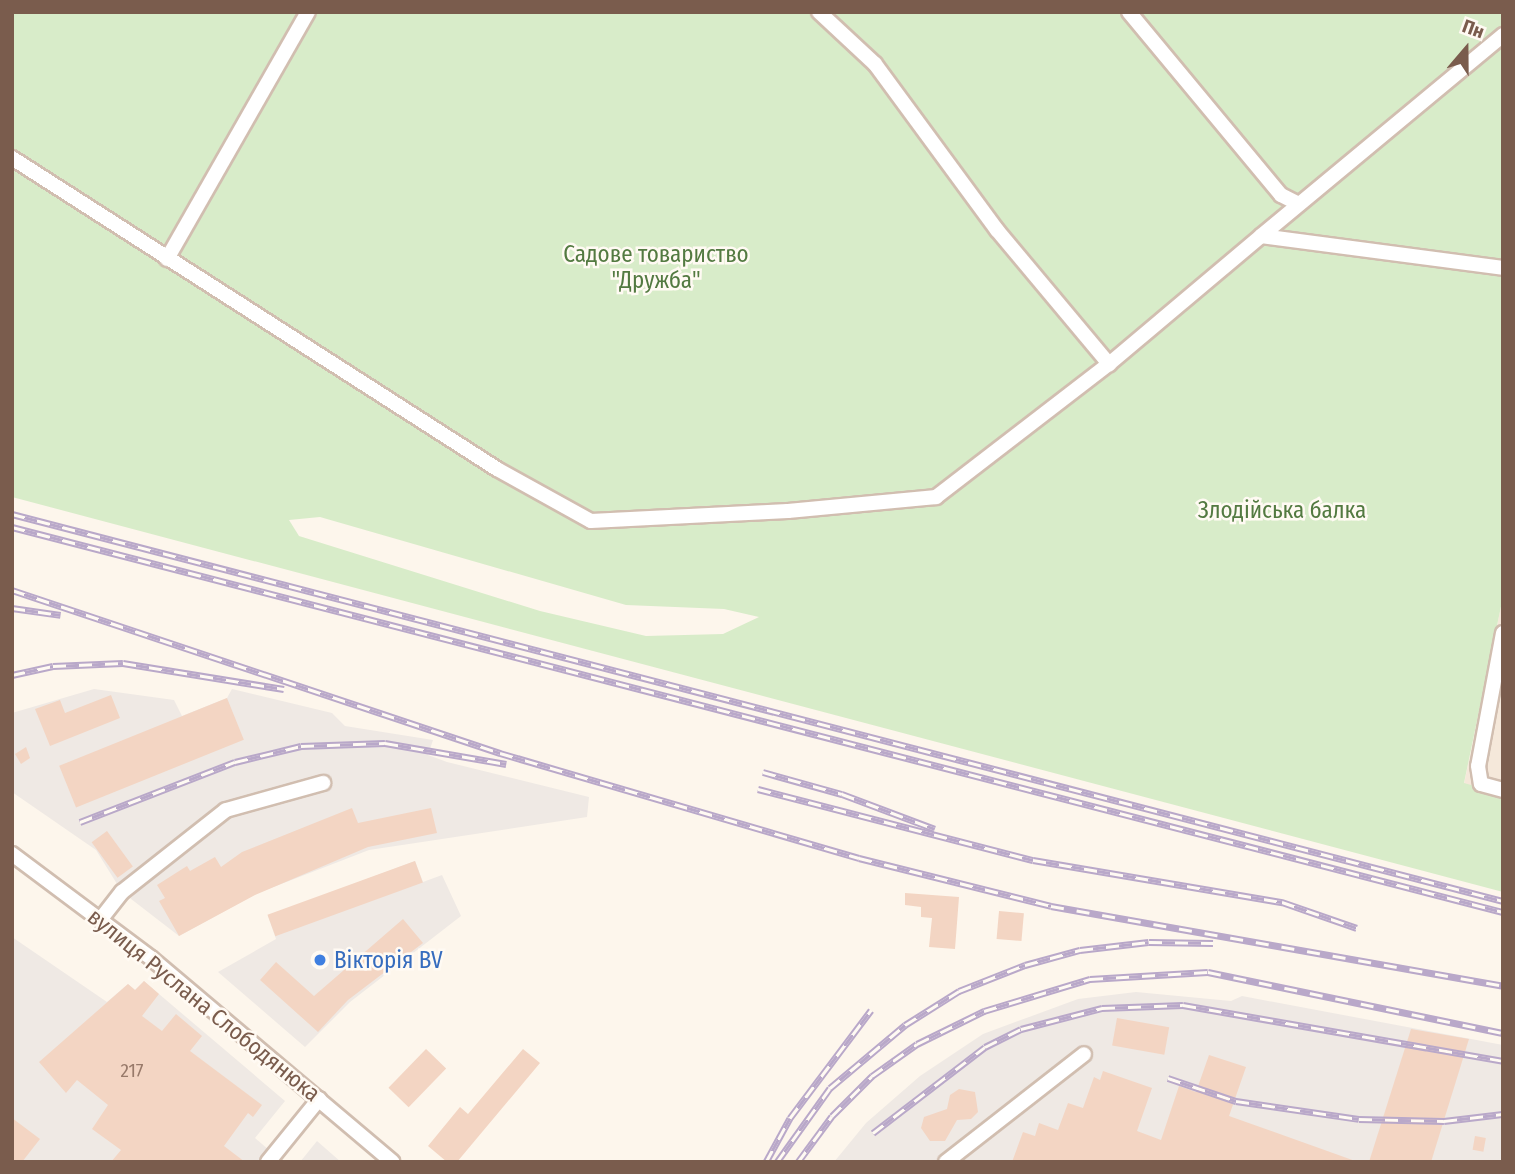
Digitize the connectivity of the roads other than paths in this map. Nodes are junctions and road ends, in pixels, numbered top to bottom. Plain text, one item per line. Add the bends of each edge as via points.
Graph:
1 (308, 12) edge
2 (818, 12) edge
3 (1129, 12) edge
4 (1503, 35) edge
5 (12, 158) edge
6 (1299, 204) junction
7 (1261, 236) junction
8 (167, 258) junction
9 (1503, 268) edge
10 (1109, 364) junction
11 (1503, 633) edge
12 (323, 783) dead end
13 (1503, 790) edge
14 (12, 854) edge
15 (100, 920) junction
16 (1084, 1054) dead end
17 (319, 1099) junction
18 (268, 1162) edge
19 (392, 1162) edge
20 (946, 1162) edge

1 - 8 street
2 - 10 street via 875,64 996,230
3 - 6 street via 1281,195
4 - 6 street
5 - 8 street
6 - 7 street
7 - 9 street
7 - 10 street
8 - 10 street via 497,469 591,521 788,511 936,496
11 - 13 street via 1478,766 1480,784
12 - 15 street via 226,810 122,892
14 - 15 street, вулиця Руслана Слободянюка
15 - 17 street, вулиця Руслана Слободянюка
16 - 20 street
17 - 18 street
17 - 19 street, вулиця Руслана Слободянюка

